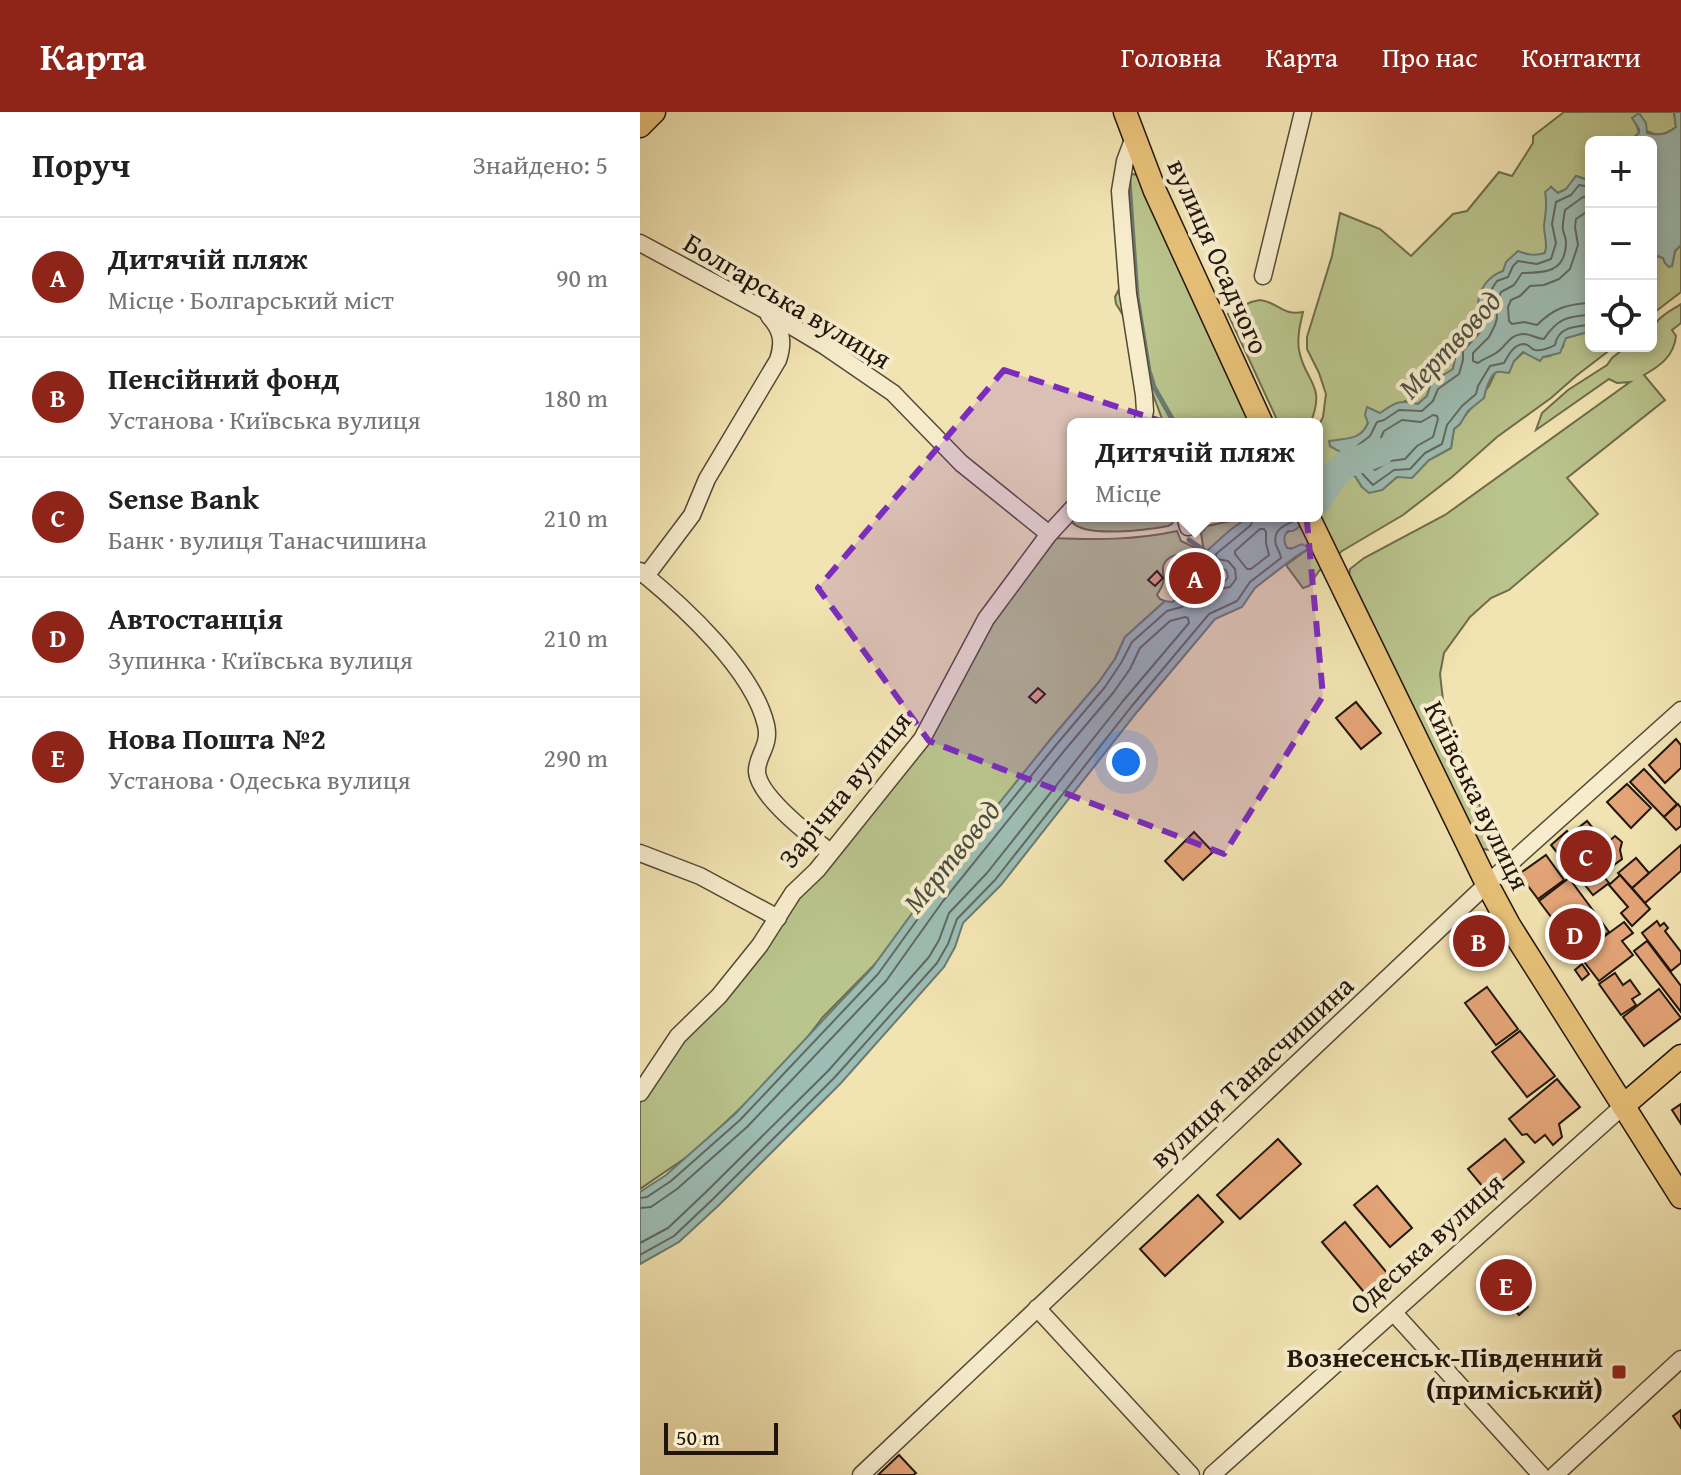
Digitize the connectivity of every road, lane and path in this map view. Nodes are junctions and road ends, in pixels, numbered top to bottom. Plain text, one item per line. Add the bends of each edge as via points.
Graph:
1 (654, 112) edge
2 (1125, 112) edge
3 (1303, 112) edge
4 (640, 126) edge
5 (1134, 137) junction
6 (640, 243) edge
7 (1263, 276) dead end
8 (763, 309) junction
9 (1144, 395) junction
10 (1143, 418) edge
11 (1154, 418) edge
12 (1259, 418) edge
13 (1067, 514) edge
14 (1311, 522) edge
15 (1049, 534) junction
16 (643, 574) edge
17 (1681, 710) edge
18 (830, 852) junction
19 (640, 853) edge
20 (1487, 884) junction
21 (778, 918) junction
22 (1681, 1056) edge
23 (640, 1093) edge
24 (1623, 1106) junction
25 (1681, 1197) edge
26 (1037, 1308) junction
27 (1394, 1313) junction
28 (1681, 1359) edge
29 (861, 1475) edge
30 (1191, 1475) edge
31 (1212, 1475) edge
32 (1541, 1475) edge
33 (1555, 1475) edge

1 - 4 main road
2 - 5 main road, вулиця Осадчого
3 - 7 street
5 - 9 street via 1120,191 1128,294
5 - 12 main road, вулиця Осадчого
6 - 8 street, Болгарська вулиця
8 - 15 street, Болгарська вулиця via 893,393 961,463
8 - 16 street via 781,335 778,360 707,479 692,515
9 - 10 street
9 - 11 street
13 - 15 street, Зарічна вулиця
14 - 20 main road, Київська вулиця
15 - 18 street, Зарічна вулиця via 986,619 922,739
16 - 18 street via 677,602 736,668 766,727 767,744 757,770 761,785
17 - 20 street, вулиця Танасчишина
18 - 21 street, Зарічна вулиця
19 - 21 street via 700,876
20 - 24 main road, Київська вулиця
20 - 26 street, вулиця Танасчишина
21 - 23 street, Зарічна вулиця via 719,996 678,1036
22 - 24 main road, Одеська вулиця
24 - 25 main road, Київська вулиця
24 - 27 street, Одеська вулиця
26 - 29 street, вулиця Танасчишина
26 - 30 street
27 - 31 street, Одеська вулиця
27 - 32 street
28 - 33 street

